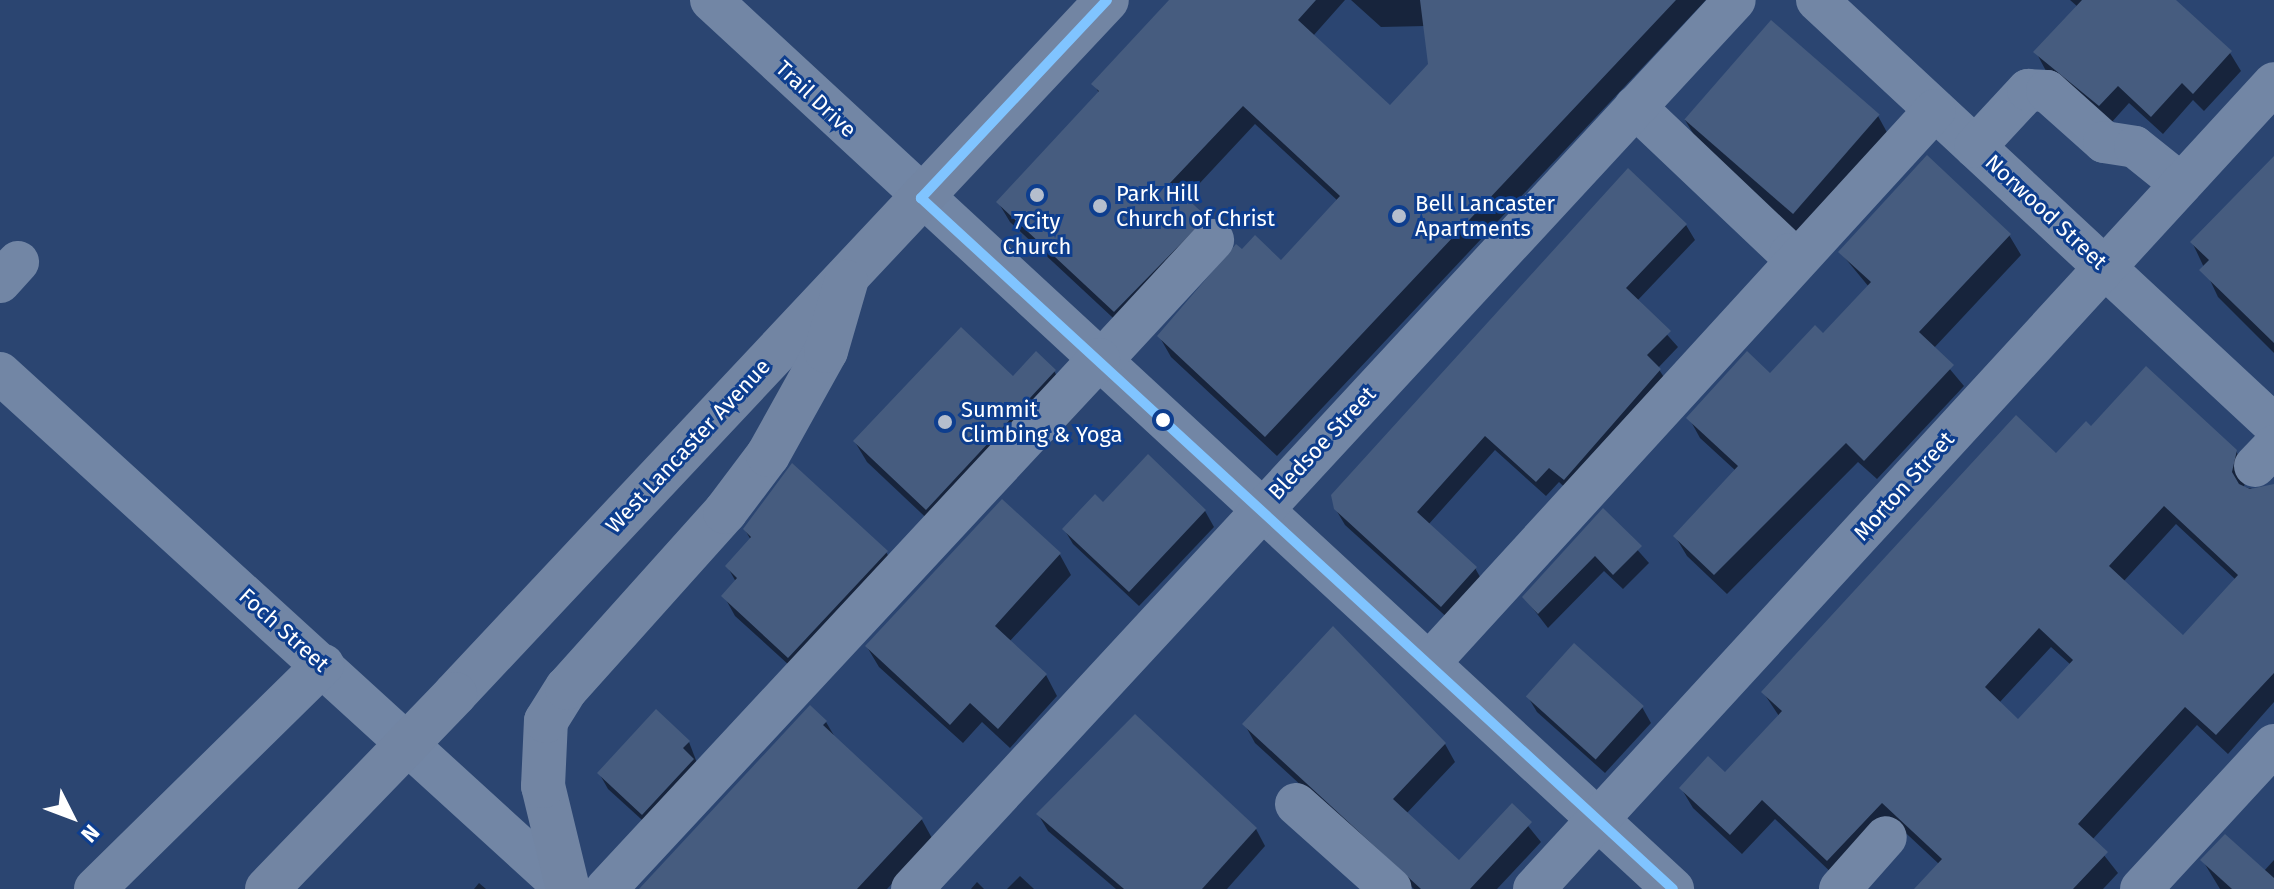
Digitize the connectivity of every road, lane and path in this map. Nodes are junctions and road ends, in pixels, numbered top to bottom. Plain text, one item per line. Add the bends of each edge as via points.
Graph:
1 (711, 0) edge
2 (1107, 0) edge
3 (1735, 0) edge
4 (1817, 0) edge
5 (2274, 83) edge
6 (1635, 107) junction
7 (1935, 110) junction
8 (1975, 147) junction
9 (2181, 184) junction
10 (921, 198) junction
11 (1213, 240) dead end
12 (1801, 256) junction
13 (2105, 267) junction
14 (848, 275) junction
15 (1100, 360) junction
16 (0, 373) edge
17 (2274, 425) edge
18 (1263, 507) junction
19 (1430, 662) junction
20 (323, 665) junction
21 (2274, 745) edge
22 (1296, 804) dead end
23 (1598, 820) junction
24 (1886, 837) dead end
25 (95, 889) edge
26 (267, 889) edge
27 (567, 889) edge
28 (606, 889) edge
29 (912, 889) edge
30 (1391, 889) edge
31 (1534, 889) edge
32 (1673, 889) edge
33 (1840, 889) edge
34 (2141, 889) edge

1 - 10 street, Trail Drive
2 - 10 main road, West Lancaster Avenue
3 - 6 street, Bledsoe Street
4 - 7 street, Norwood Street
5 - 9 street, Morton Street
6 - 12 street via 1790,254
6 - 18 street, Bledsoe Street
7 - 8 street, Norwood Street
7 - 12 street
8 - 9 street via 2028,90 2047,91 2104,142 2135,147
8 - 13 street, Norwood Street
9 - 13 street, Morton Street
10 - 14 main road, West Lancaster Avenue
10 - 15 street, Trail Drive
11 - 15 street
12 - 19 street
13 - 17 street, Norwood Street
13 - 23 street, Morton Street via 1971,438 1775,651
14 - 26 main road, West Lancaster Avenue, bridge
14 - 27 main road via 826,351 768,455 725,512 567,688 546,721 543,786
15 - 18 street, Trail Drive
15 - 28 street
16 - 20 street, Foch Street
18 - 19 street, Trail Drive
18 - 29 street, Bledsoe Street
19 - 23 street, Trail Drive
20 - 25 street
20 - 27 street, Foch Street
21 - 34 street
22 - 30 street
23 - 31 street, Morton Street
23 - 32 street, Trail Drive
24 - 33 street

